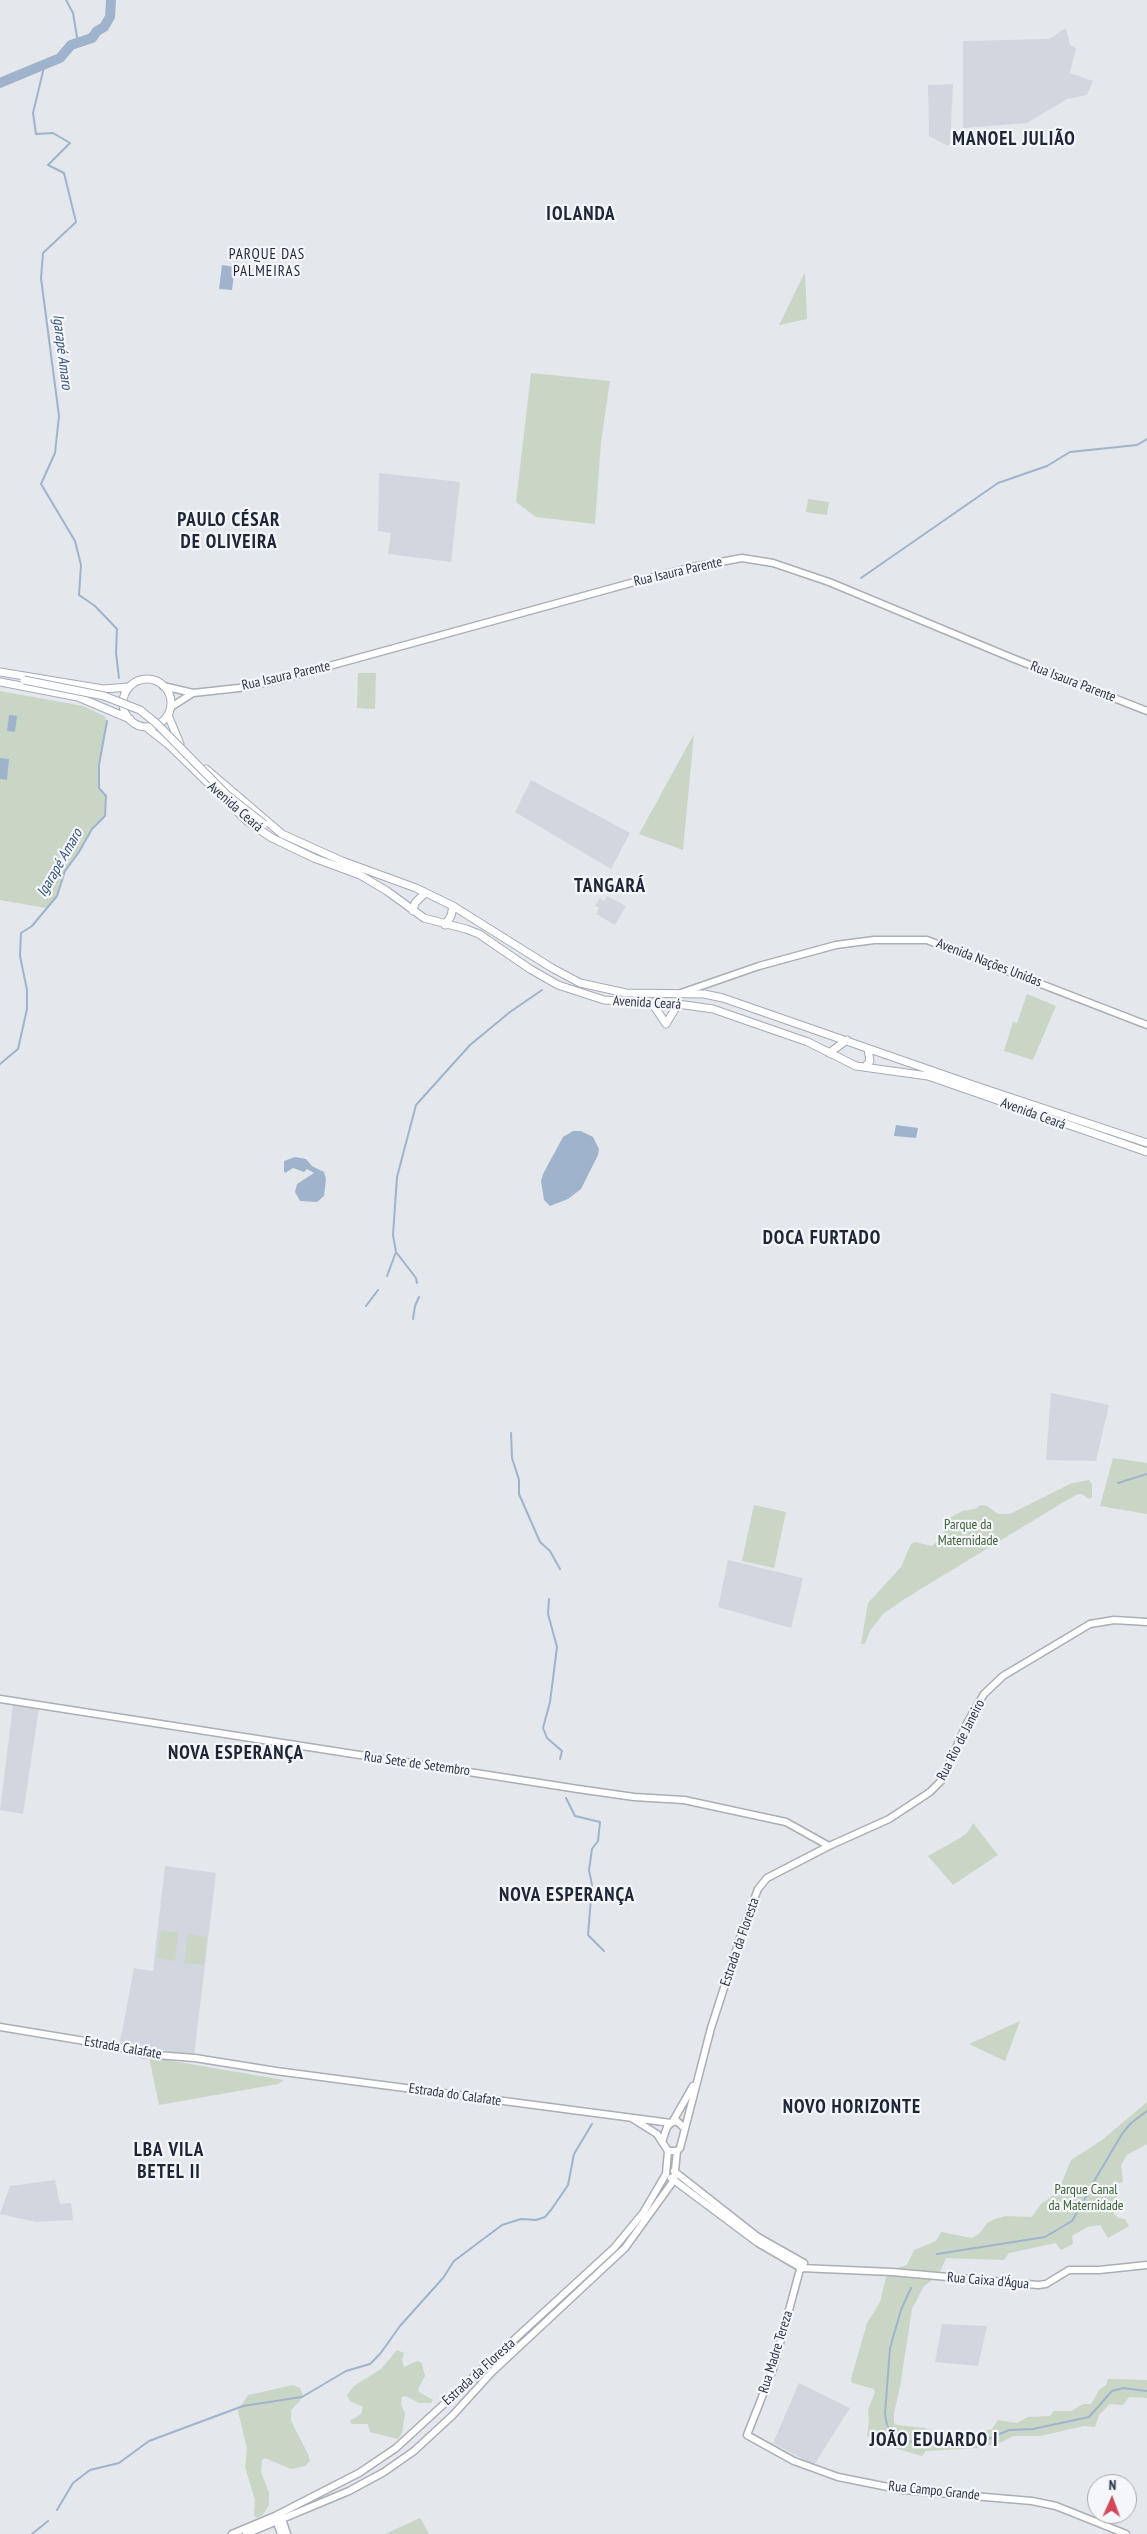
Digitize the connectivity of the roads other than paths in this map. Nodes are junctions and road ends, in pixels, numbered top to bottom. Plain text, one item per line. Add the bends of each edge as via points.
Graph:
1 (1, 672) edge
2 (0, 682) edge
3 (163, 686) junction
4 (129, 687) junction
5 (193, 693) junction
6 (171, 707) junction
7 (1147, 711) edge
8 (168, 715) junction
9 (130, 720) junction
10 (146, 727) junction
11 (279, 832) junction
12 (425, 893) junction
13 (453, 906) junction
14 (413, 911) junction
15 (444, 925) junction
16 (681, 993) junction
17 (652, 1003) junction
18 (667, 1004) junction
19 (678, 1004) junction
20 (1147, 1025) edge
21 (847, 1040) junction
22 (868, 1048) junction
23 (829, 1052) junction
24 (864, 1067) junction
25 (1147, 1142) edge
26 (1147, 1152) edge
27 (1147, 1622) edge
28 (0, 1699) edge
29 (829, 1846) junction
30 (0, 2027) edge
31 (276, 2071) joint
32 (698, 2076) junction
33 (633, 2119) junction
34 (672, 2122) junction
35 (684, 2129) junction
36 (662, 2142) junction
37 (668, 2151) junction
38 (677, 2151) junction
39 (667, 2172) junction
40 (676, 2172) junction
41 (674, 2180) junction
42 (785, 2260) junction
43 (801, 2265) junction
44 (1147, 2265) edge
45 (798, 2280) junction
46 (416, 2430) junction
47 (747, 2435) joint
48 (425, 2440) junction
49 (396, 2448) junction
50 (405, 2458) junction
51 (278, 2517) junction
52 (232, 2534) edge
53 (246, 2534) edge
54 (281, 2534) edge
55 (287, 2534) edge
56 (1126, 2534) edge

1 - 4 main road via 103,690
1 - 11 main road, bridge via 24,680 104,696 140,710 227,794
2 - 9 main road via 78,697
3 - 4 main road via 154,680 145,680
3 - 5 street, Rua Isaura Parente
3 - 6 main road via 170,694
4 - 9 main road via 123,704
5 - 6 street, Rua Isaura Parente
5 - 7 street, Rua Isaura Parente via 282,679 638,581 742,558 773,562 838,585 1002,655
6 - 8 main road
8 - 10 main road via 158,724
8 - 11 main road, Avenida Ceará via 177,741
9 - 10 main road
10 - 14 main road, Avenida Ceará via 266,835 360,875
11 - 12 main road, Avenida Ceará
12 - 13 main road, Avenida Ceará
12 - 14 main road via 415,903
13 - 15 main road
13 - 16 main road, Avenida Ceará via 580,983 626,993
14 - 15 main road, Avenida Ceará
15 - 17 main road, Avenida Ceará via 479,934 558,985 604,1000
16 - 18 main road
16 - 20 street, Avenida Nações Unidas via 836,945 874,940 927,940
16 - 21 main road, Avenida Ceará via 722,998
17 - 18 main road, Avenida Ceará
17 - 19 main road via 666,1024
18 - 19 main road, Avenida Ceará
19 - 23 main road, Avenida Ceará via 713,1009
21 - 22 main road, Avenida Ceará
21 - 23 main road
22 - 24 main road via 870,1061
22 - 25 main road, Avenida Ceará
23 - 24 main road, Avenida Ceará
24 - 26 main road, Avenida Ceará via 928,1076
27 - 29 street, Rua Rio de Janeiro via 1114,1620 1090,1624 1003,1676 984,1694 967,1723 942,1780 930,1792 889,1819
28 - 29 street, Rua Sete de Setembro via 578,1790 684,1800 786,1822
29 - 32 street, Estrada da Floresta via 773,1874 758,1889
30 - 31 street, Estrada Calafate via 115,2046 143,2054 195,2058
31 - 33 street, Estrada do Calafate
32 - 34 street, Estrada da Floresta
32 - 35 street, Estrada da Floresta
33 - 34 street, Estrada do Calafate
33 - 36 street, Estrada do Calafate via 658,2134
34 - 35 street via 681,2124
34 - 36 street, Estrada da Floresta
35 - 38 street, Estrada da Floresta
36 - 37 street, Estrada do Calafate
37 - 38 street
37 - 39 street
38 - 40 street, Estrada da Floresta
39 - 40 street
39 - 41 street, Rua Caixa d'Água
39 - 46 street, Estrada da Floresta via 643,2213 614,2248
40 - 41 street, Estrada da Floresta
40 - 43 street, Rua Caixa d'Água via 758,2237
41 - 42 street, Rua Caixa d'Água
41 - 48 street, Estrada da Floresta via 625,2248
42 - 43 street, Rua Caixa d'Água
42 - 45 street via 796,2272
43 - 44 street, Rua Caixa d'Água via 1038,2285 1046,2284 1069,2270
43 - 45 street, Rua Madre Tereza
45 - 47 street, Rua Madre Tereza via 773,2369
46 - 48 street via 417,2437
46 - 49 street, Estrada da Floresta
47 - 56 street, Rua Campo Grande via 801,2464 838,2477 903,2490 1032,2501 1056,2506
48 - 50 street, Estrada da Floresta
49 - 50 street via 404,2450
49 - 51 street, Estrada da Floresta via 359,2473
50 - 51 street, Estrada da Floresta via 349,2491
51 - 52 street, Estrada da Floresta
51 - 53 street, Estrada da Floresta
51 - 54 street
51 - 55 street

